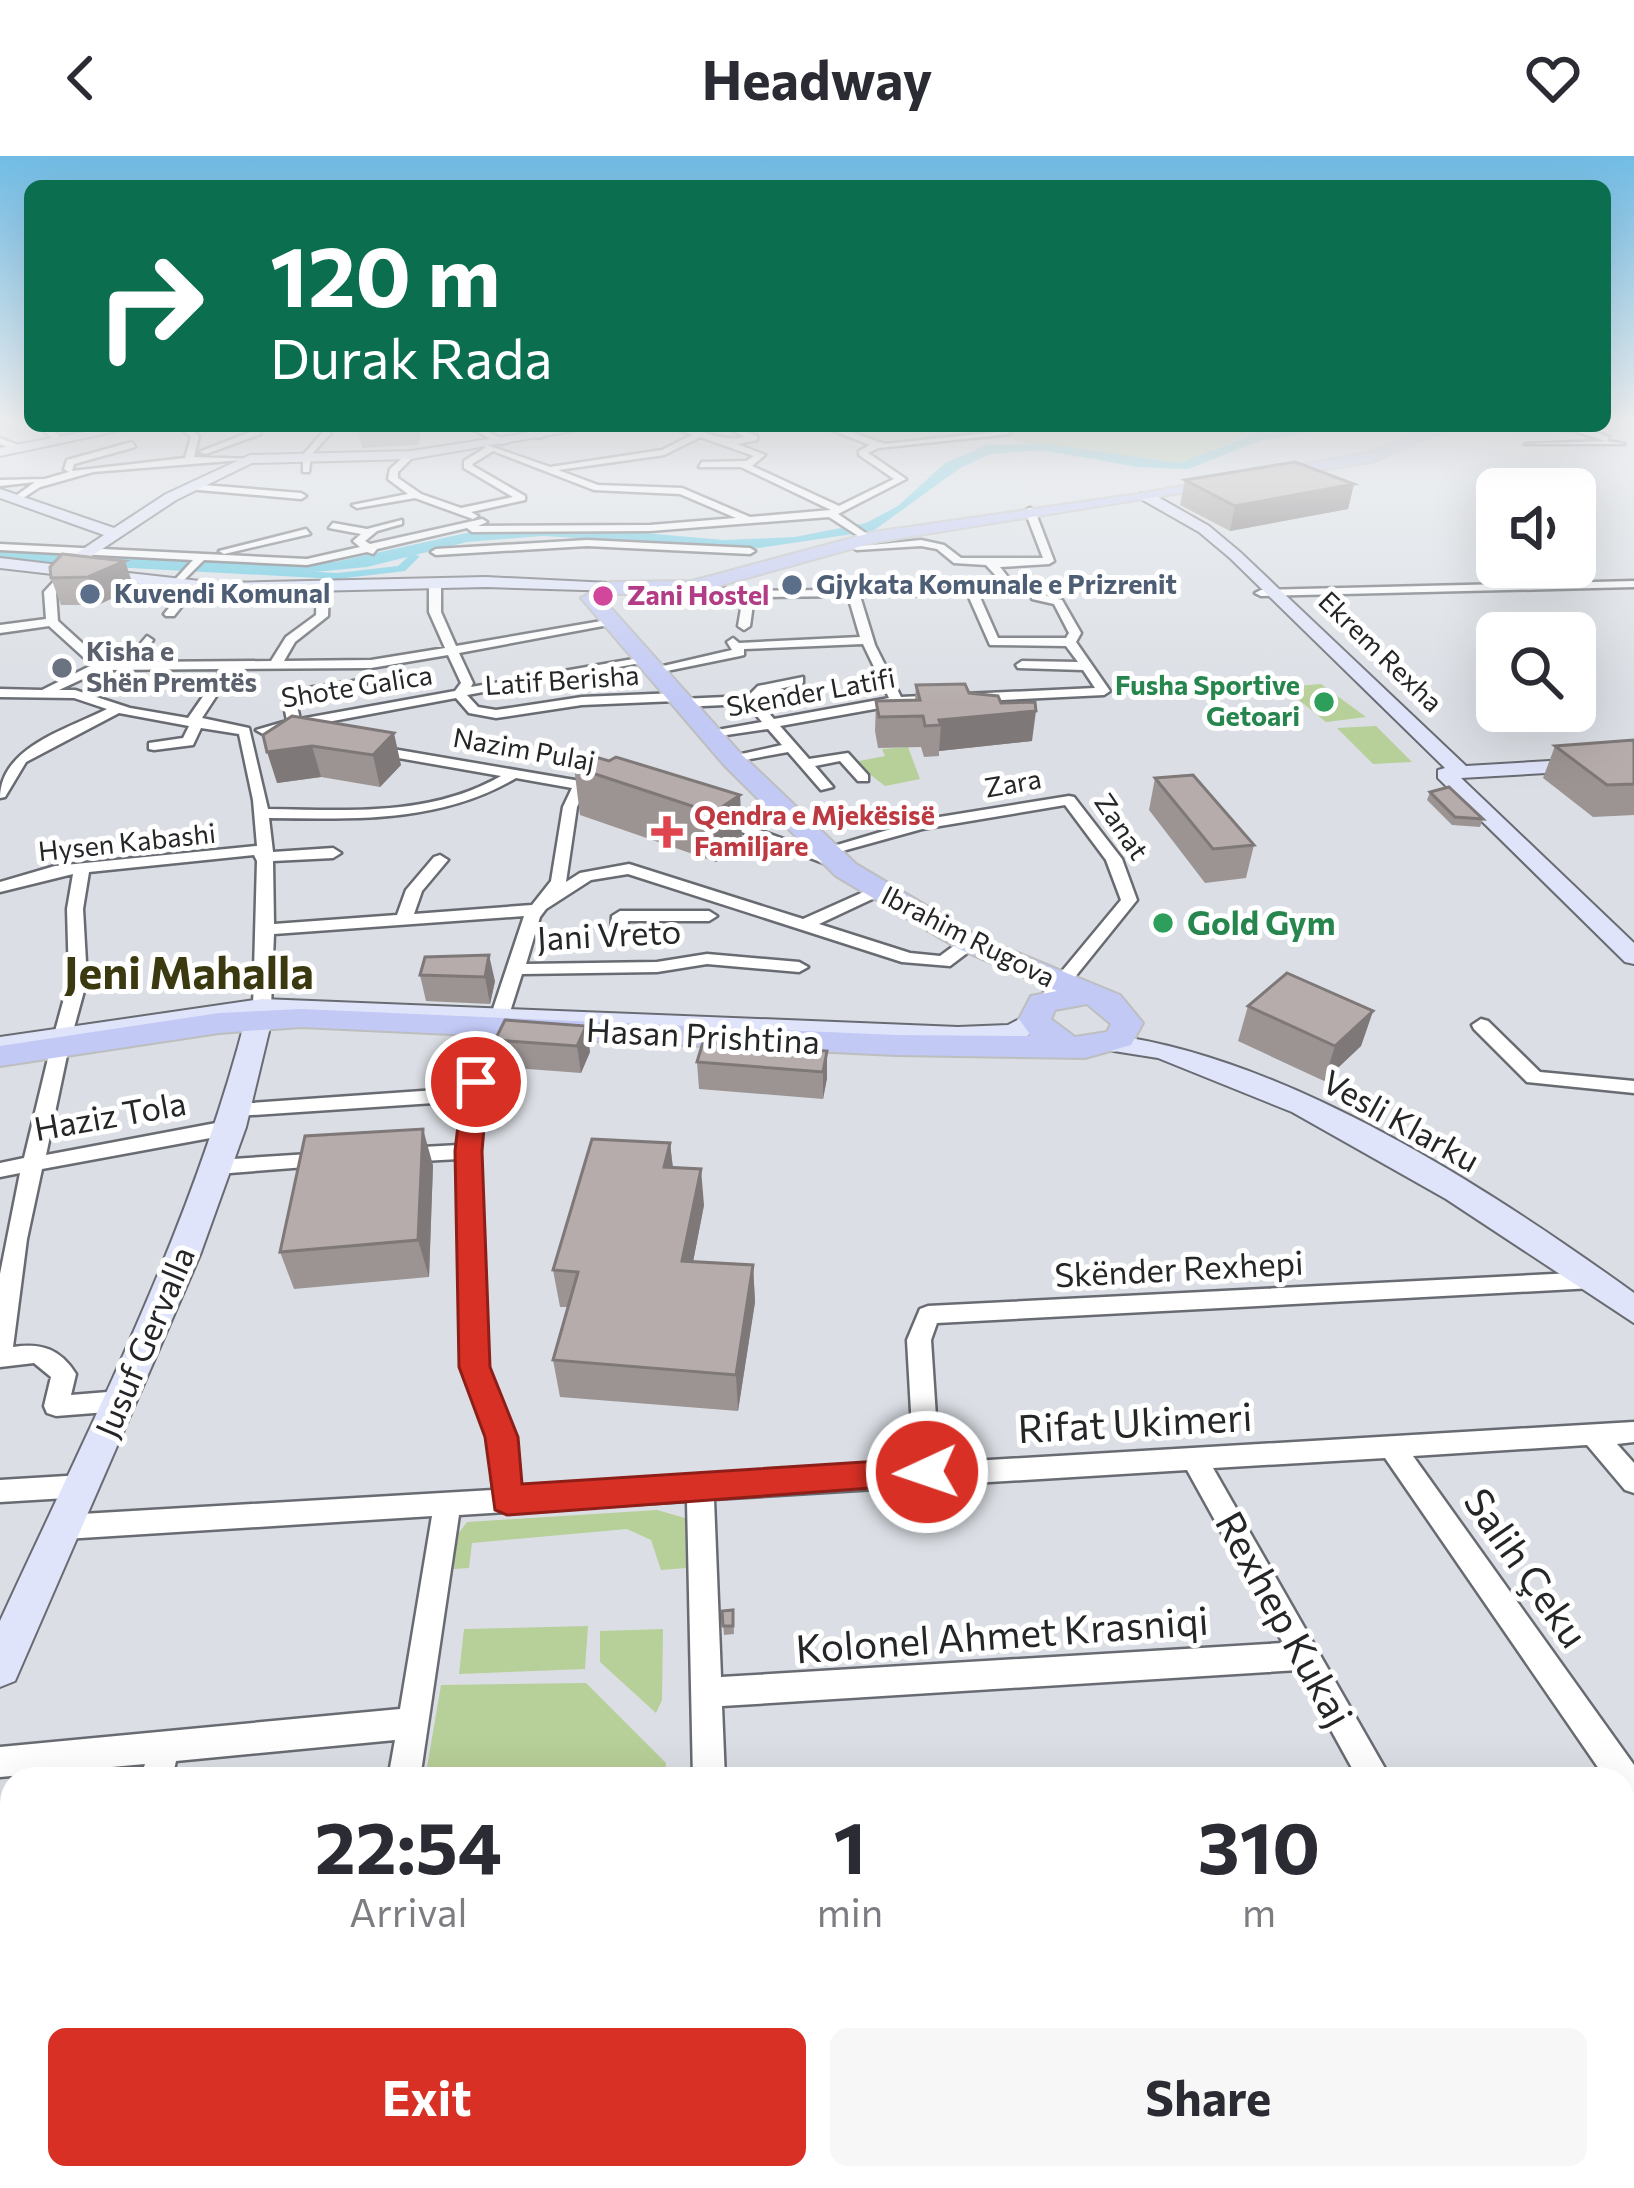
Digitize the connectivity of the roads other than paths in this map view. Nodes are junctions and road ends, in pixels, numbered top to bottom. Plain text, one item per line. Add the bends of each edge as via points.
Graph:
1 (47, 513) edge
2 (150, 513) edge
3 (464, 513) edge
4 (732, 513) edge
5 (814, 513) edge
6 (835, 513) edge
7 (1019, 513) edge
8 (1031, 513) edge
9 (1170, 513) edge
10 (1176, 513) edge
11 (642, 514) dead end
12 (596, 518) dead end
13 (746, 519) junction
14 (398, 522) dead end
15 (484, 525) junction
16 (333, 526) dead end
17 (582, 527) junction
18 (650, 528) junction
19 (306, 532) dead end
20 (369, 532) junction
21 (861, 540) junction
22 (435, 542) junction
23 (101, 544) junction
24 (0, 548) edge
25 (373, 550) junction
26 (750, 551) dead end
27 (201, 557) junction
28 (991, 563) junction
29 (0, 565) edge
30 (70, 566) junction
31 (187, 580) junction
32 (431, 583) junction
33 (1634, 584) edge
34 (323, 586) junction
35 (693, 587) junction
36 (1006, 591) junction
37 (1051, 591) dead end
38 (600, 593) junction
39 (749, 593) junction
40 (853, 593) junction
41 (1268, 593) junction
42 (974, 594) junction
43 (170, 614) dead end
44 (52, 622) junction
45 (613, 623) junction
46 (744, 626) dead end
47 (0, 629) edge
48 (490, 632) dead end
49 (147, 640) dead end
50 (868, 640) junction
51 (1070, 642) junction
52 (457, 646) junction
53 (498, 646) junction
54 (649, 665) junction
55 (1022, 665) dead end
56 (100, 666) junction
57 (1086, 666) junction
58 (128, 667) junction
59 (274, 667) junction
60 (229, 668) junction
61 (799, 680) dead end
62 (360, 683) dead end
63 (36, 692) junction
64 (0, 693) edge
65 (461, 693) junction
66 (678, 700) junction
67 (752, 700) junction
68 (897, 701) junction
69 (118, 709) junction
70 (293, 720) junction
71 (195, 721) junction
72 (766, 723) junction
73 (254, 732) junction
74 (711, 735) junction
75 (320, 742) edge
76 (154, 746) dead end
77 (362, 748) edge
78 (790, 748) junction
79 (0, 753) edge
80 (27, 756) junction
81 (733, 760) junction
82 (1634, 762) edge
83 (805, 764) junction
84 (1454, 771) junction
85 (518, 772) junction
86 (7, 775) edge
87 (863, 778) dead end
88 (581, 784) junction
89 (826, 788) dead end
90 (626, 793) edge
91 (0, 794) edge
92 (1070, 800) joint
93 (259, 813) junction
94 (706, 816) edge
95 (261, 853) junction
96 (333, 853) dead end
97 (831, 858) junction
98 (440, 860) dead end
99 (82, 868) junction
100 (562, 868) junction
101 (598, 872) junction
102 (0, 887) edge
103 (877, 890) junction
104 (711, 894) junction
105 (540, 907) junction
106 (405, 916) junction
107 (709, 916) junction
108 (803, 925) junction
109 (266, 930) junction
110 (619, 934) dead end
111 (1634, 940) edge
112 (969, 944) junction
113 (1634, 957) edge
114 (707, 959) junction
115 (799, 967) dead end
116 (514, 969) junction
117 (1056, 999) junction
118 (496, 1020) junction
119 (260, 1023) junction
120 (1481, 1025) dead end
121 (1118, 1029) junction
122 (62, 1040) junction
123 (0, 1046) edge
124 (1073, 1046) junction
125 (0, 1056) edge
126 (1634, 1087) edge
127 (474, 1094) junction
128 (234, 1119) junction
129 (469, 1151) junction
130 (34, 1164) junction
131 (217, 1167) junction
132 (0, 1170) edge
133 (1593, 1280) junction
134 (1634, 1293) edge
135 (3, 1306) edge
136 (1634, 1310) edge
137 (120, 1401) junction
138 (1634, 1432) edge
139 (1594, 1435) junction
140 (1393, 1449) junction
141 (1194, 1459) junction
142 (927, 1472) junction
143 (1634, 1482) edge
144 (700, 1485) junction
145 (83, 1486) junction
146 (0, 1491) edge
147 (507, 1500) junction
148 (447, 1503) junction
149 (65, 1527) junction
150 (1302, 1656) junction
151 (0, 1667) edge
152 (708, 1692) junction
153 (413, 1723) junction
154 (0, 1762) edge
155 (160, 1764) edge
156 (406, 1767) edge
157 (709, 1767) edge
158 (1368, 1767) edge
159 (1616, 1767) edge

1 - 23 street
2 - 23 street
3 - 15 street
4 - 13 street
5 - 13 street
6 - 21 street
7 - 21 main road
8 - 28 street via 1049,561
9 - 41 street, Ekrem Rexha
10 - 41 street, Ekrem Rexha via 1204,529
11 - 18 street
12 - 17 street
13 - 18 street
14 - 20 street
15 - 17 street
15 - 22 street
16 - 20 street
17 - 18 street
19 - 27 street
20 - 25 street via 358,541
21 - 28 street via 930,544 958,561
21 - 35 main road
22 - 25 street
22 - 26 street
22 - 32 street
23 - 24 street
23 - 27 street
23 - 30 street
25 - 27 street via 307,562
27 - 31 street
28 - 36 street
29 - 30 street, Ibrahim Rugova
30 - 31 street, Ibrahim Rugova
30 - 44 street via 50,592
31 - 34 street, Ibrahim Rugova
31 - 43 street
32 - 34 street, Ibrahim Rugova
32 - 38 street, Ibrahim Rugova
32 - 52 street via 434,612
33 - 41 street
34 - 59 street via 324,614 290,640
35 - 38 main road
35 - 39 street
36 - 37 street
36 - 42 street
38 - 45 main road, Ibrahim Rugova
39 - 40 street
39 - 46 street
40 - 42 street via 893,586
40 - 50 street
41 - 84 street, Ekrem Rexha
42 - 51 street via 994,642
42 - 51 street via 1053,598 1075,633
44 - 47 street
44 - 56 street
45 - 53 street
45 - 54 main road, Ibrahim Rugova
48 - 53 street
49 - 58 street
50 - 54 street via 734,642 740,652 728,656
50 - 68 street
51 - 57 street
52 - 53 street
52 - 59 street via 370,664
52 - 65 street via 467,683
54 - 65 street, Shote Galica
54 - 66 main road, Ibrahim Rugova
55 - 57 street
56 - 58 street
56 - 63 street
57 - 68 street, Skender Latifi via 1104,692
58 - 60 street
59 - 60 street
60 - 71 street
61 - 67 street
62 - 70 street via 288,695
63 - 64 street
63 - 69 street via 81,695
65 - 66 street, Latif Berisha via 474,710 491,714 582,701
65 - 70 street, Shote Galica
66 - 67 street, Latif Berisha
66 - 74 main road, Ibrahim Rugova
67 - 72 street
68 - 72 street, Skender Latifi
69 - 71 street
69 - 80 street
70 - 73 street, Shote Galica
71 - 73 street
71 - 76 street via 188,742
72 - 74 street, Skender Latifi
72 - 78 street
73 - 75 street
73 - 93 street
74 - 81 main road, Ibrahim Rugova
77 - 85 street, Nazim Pulaj
78 - 81 street
78 - 83 street
79 - 80 street
80 - 86 street
81 - 97 main road, Ibrahim Rugova
82 - 84 street
83 - 87 street via 843,756
83 - 89 street
84 - 111 street, Ekrem Rexha
84 - 113 street, Ekrem Rexha
85 - 88 street, Nazim Pulaj
85 - 93 street via 421,811
86 - 91 street
88 - 90 street, Nazim Pulaj
88 - 100 street
92 - 97 street, Zara via 921,825
92 - 117 street, Zanat via 1114,859 1129,900
93 - 95 street
94 - 97 street
95 - 96 street, Hysen Kabashi
95 - 99 street, Hysen Kabashi
95 - 109 street
97 - 103 main road, Ibrahim Rugova
98 - 106 street via 414,890
99 - 102 street, Hysen Kabashi
99 - 122 street via 74,909 78,980
100 - 101 street
100 - 105 street
101 - 104 street via 629,869
101 - 105 street
103 - 108 street
103 - 112 main road, Ibrahim Rugova
104 - 107 street, Jani Vreto
104 - 108 street
105 - 106 street
105 - 116 street
106 - 109 street
107 - 110 street, Jani Vreto via 620,916
107 - 114 street, Jani Vreto
108 - 112 street via 937,963
109 - 119 street
112 - 117 main road, Ibrahim Rugova
114 - 115 street, Jani Vreto
114 - 116 street, Jani Vreto
116 - 118 street
117 - 118 street, Hasan Prishtina via 1014,1034 989,1036
117 - 121 main road via 1108,1002
117 - 124 main road via 1047,1036
118 - 119 street, Hasan Prishtina
118 - 119 main road, Hasan Prishtina
118 - 124 main road, Hasan Prishtina via 896,1045
118 - 127 street
119 - 122 main road
119 - 128 street, Jusuf Gervalla
120 - 126 street via 1534,1078
121 - 124 main road, Hasan Prishtina
121 - 133 street, Vesli Klarku via 1256,1083 1474,1203
121 - 134 street, Vesli Klarku via 1261,1072 1480,1190
122 - 123 street
122 - 125 main road
122 - 130 street
127 - 128 street, Haziz Tola
127 - 129 street
128 - 130 street, Haziz Tola
128 - 131 street, Jusuf Gervalla
129 - 131 street
129 - 147 street via 474,1367 502,1437
130 - 132 street, Haziz Tola
130 - 135 street
131 - 137 street, Jusuf Gervalla
133 - 136 street, Vesli Klarku
133 - 142 street, Skënder Rexhepi via 928,1315 919,1340
135 - 137 street via 0,1358 39,1353 64,1374 56,1406
137 - 145 street, Jusuf Gervalla
138 - 139 street, Rifat Ukimeri
139 - 140 street, Rifat Ukimeri
139 - 143 street
140 - 141 street, Rifat Ukimeri
140 - 159 street, Salih Çeku
141 - 142 street, Rifat Ukimeri
141 - 150 street, Rexhep Kukaj
142 - 144 street, Rifat Ukimeri
144 - 147 street, Rifat Ukimeri
144 - 152 street
145 - 146 street
145 - 149 street, Jusuf Gervalla
147 - 148 street, Rifat Ukimeri
148 - 149 street, Rifat Ukimeri
148 - 153 street
149 - 151 street, Jusuf Gervalla
150 - 152 street, Kolonel Ahmet Krasniqi
150 - 158 street, Rexhep Kukaj
152 - 157 street
153 - 155 street
153 - 156 street
154 - 155 street

